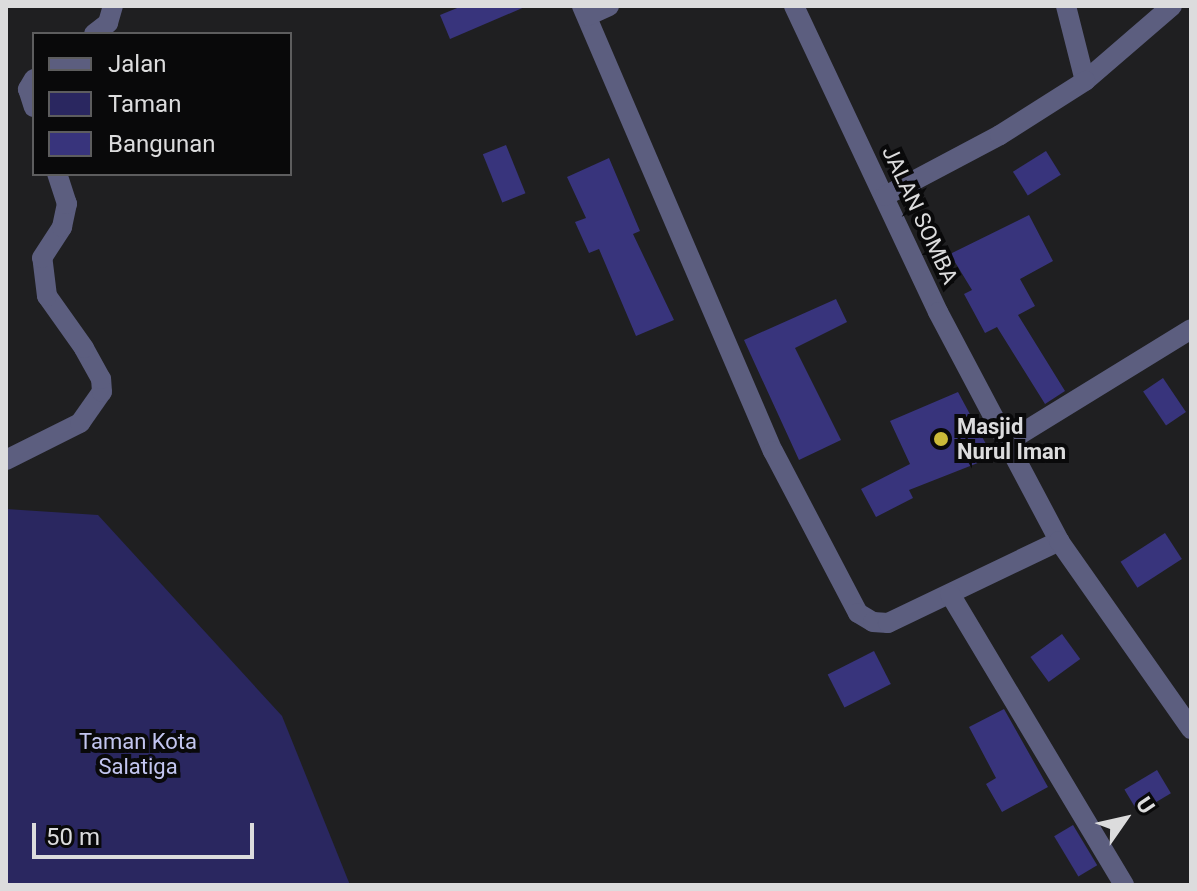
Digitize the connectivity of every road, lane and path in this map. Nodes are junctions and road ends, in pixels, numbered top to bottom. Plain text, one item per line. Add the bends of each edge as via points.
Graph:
1 (113, 6) edge
2 (609, 6) edge
3 (794, 6) edge
4 (1066, 6) edge
5 (1172, 6) edge
6 (584, 11) edge
7 (97, 32) edge
8 (1085, 81) junction
9 (32, 82) edge
10 (32, 101) edge
11 (58, 176) edge
12 (885, 196) junction
13 (1191, 329) edge
14 (1006, 443) junction
15 (6, 460) edge
16 (1059, 541) junction
17 (950, 594) junction
18 (1191, 729) edge
19 (1124, 885) edge

1 - 7 street via 108,23
2 - 6 street
3 - 12 street, JALAN SOMBA
4 - 8 street
5 - 8 street
6 - 17 street via 773,451 858,613 888,623
8 - 12 street via 1000,135
9 - 10 street
11 - 15 street via 67,204 62,227 42,258 45,287 101,379 102,392 80,423
12 - 14 street, JALAN SOMBA
13 - 14 street
14 - 16 street, JALAN SOMBA
16 - 17 street
16 - 18 street, JALAN SOMBA
17 - 19 street

